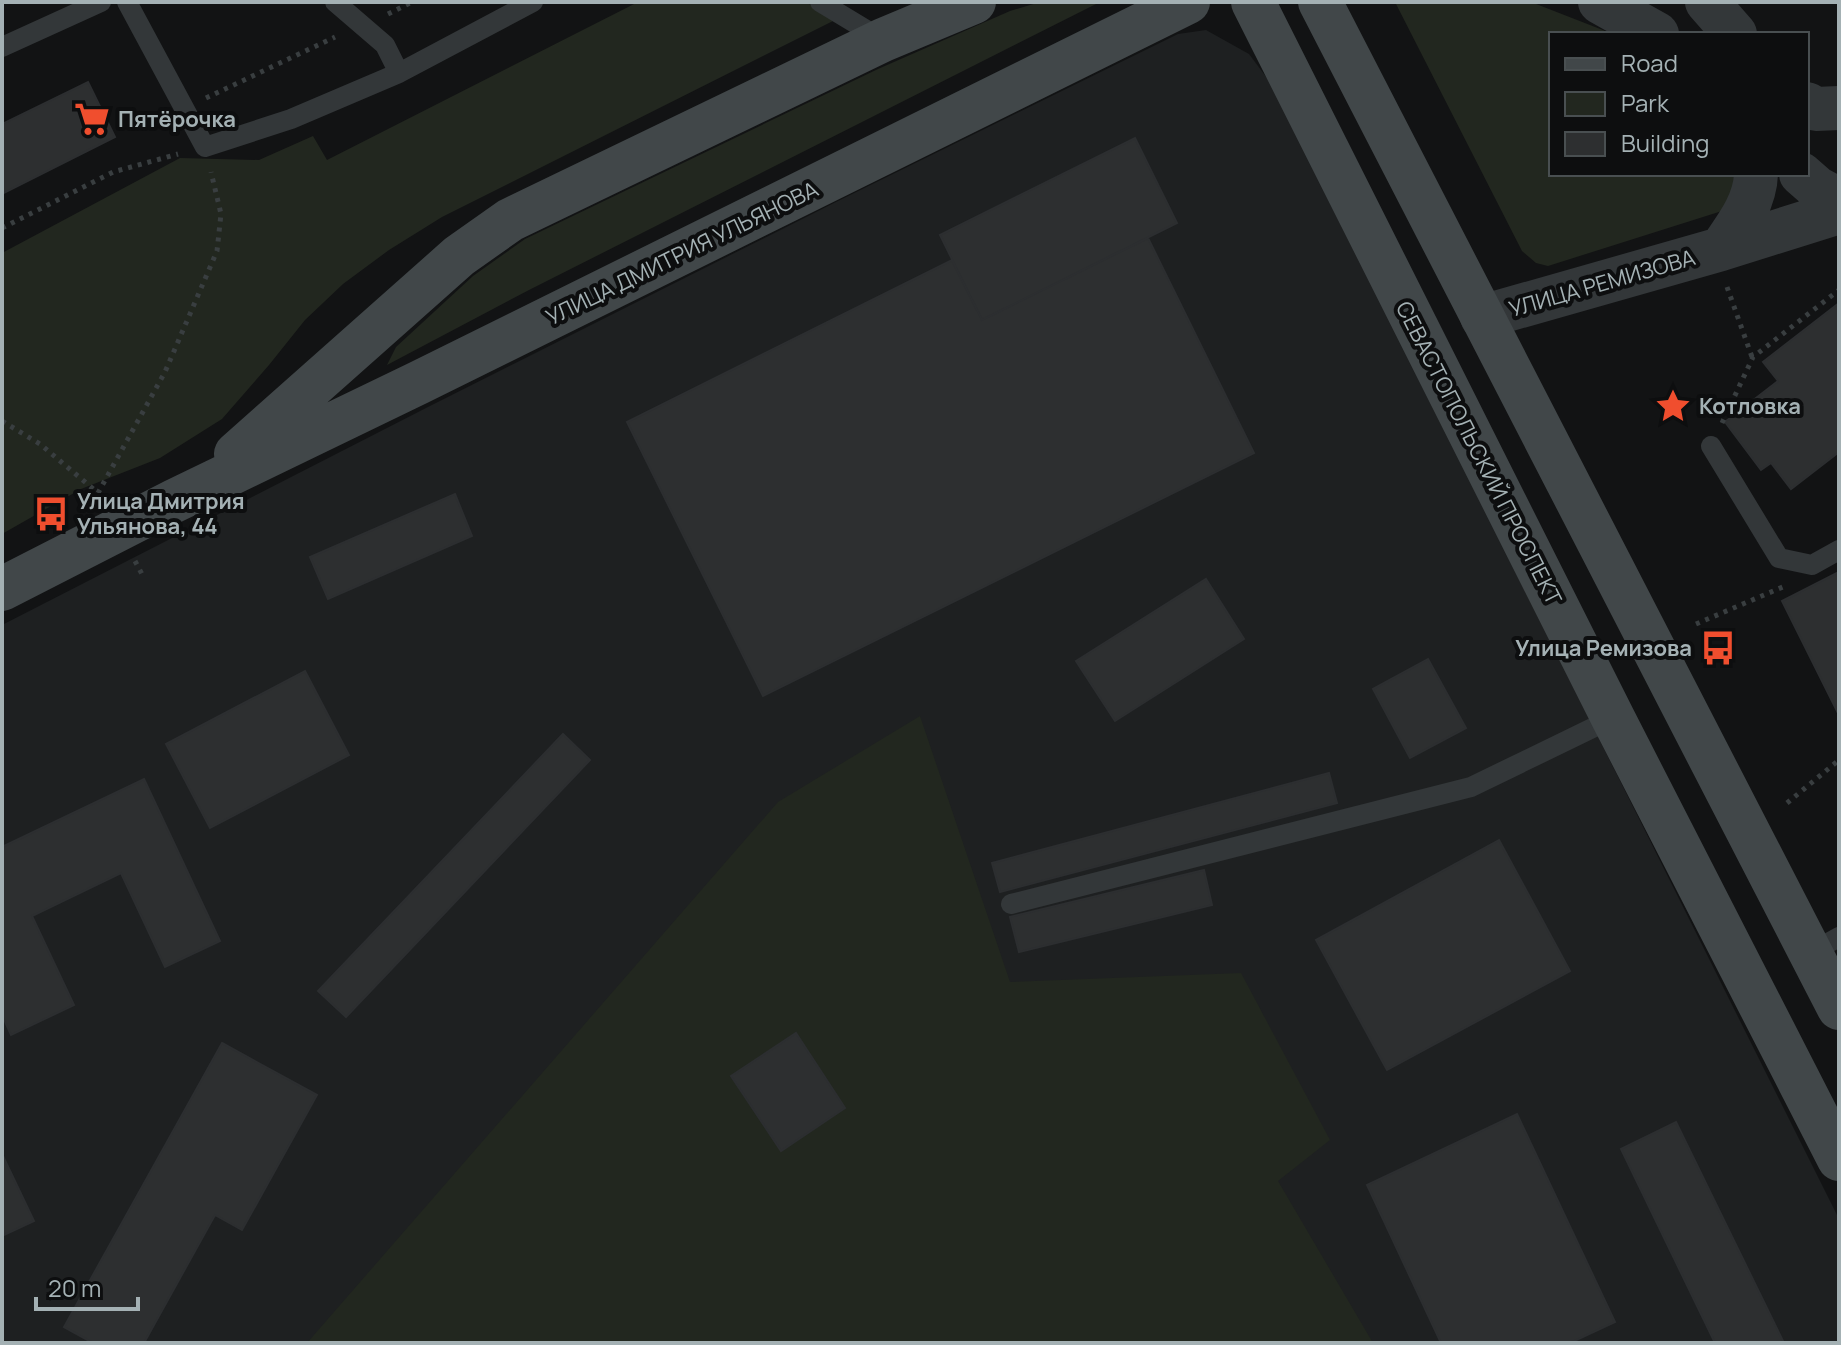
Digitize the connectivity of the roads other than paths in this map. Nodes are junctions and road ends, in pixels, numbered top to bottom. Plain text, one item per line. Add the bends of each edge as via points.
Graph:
1 (101, 2) edge
2 (127, 2) edge
3 (335, 2) edge
4 (533, 2) edge
5 (820, 2) edge
6 (974, 2) edge
7 (1188, 2) edge
8 (1253, 2) edge
9 (1320, 2) edge
10 (1600, 2) edge
11 (1707, 2) edge
12 (1653, 32) edge
13 (1733, 32) edge
14 (883, 40) junction
15 (2, 47) edge
16 (399, 73) junction
17 (1809, 105) edge
18 (1839, 108) edge
19 (1756, 176) edge
20 (1803, 176) edge
21 (1839, 200) edge
22 (1839, 212) edge
23 (1721, 249) junction
24 (1482, 317) junction
25 (1711, 446) road end
26 (174, 501) junction
27 (1839, 550) edge
28 (2, 589) edge
29 (1613, 718) junction
30 (1011, 904) dead end
31 (1825, 945) edge
32 (1839, 1008) edge
33 (1839, 1159) edge

1 - 15 lane
2 - 16 lane via 205,147 291,119
3 - 16 lane via 385,45
4 - 16 lane
5 - 14 lane
6 - 14 main road, УЛИЦА ДМИТРИЯ УЛЬЯНОВА
7 - 26 main road, УЛИЦА ДМИТРИЯ УЛЬЯНОВА
8 - 29 main road, СЕВАСТОПОЛЬСКИЙ ПРОСПЕКТ
9 - 24 main road
10 - 12 street
11 - 13 street
14 - 26 main road, УЛИЦА ДМИТРИЯ УЛЬЯНОВА via 510,220 459,256 238,453
17 - 18 street
19 - 23 street, УЛИЦА РЕМИЗОВА via 1745,215
20 - 21 street
22 - 23 street, УЛИЦА РЕМИЗОВА
23 - 24 street, УЛИЦА РЕМИЗОВА
24 - 31 main road
25 - 27 lane via 1779,558 1812,565
26 - 28 main road, УЛИЦА ДМИТРИЯ УЛЬЯНОВА
29 - 30 lane via 1471,787
29 - 33 main road, СЕВАСТОПОЛЬСКИЙ ПРОСПЕКТ
31 - 32 main road

